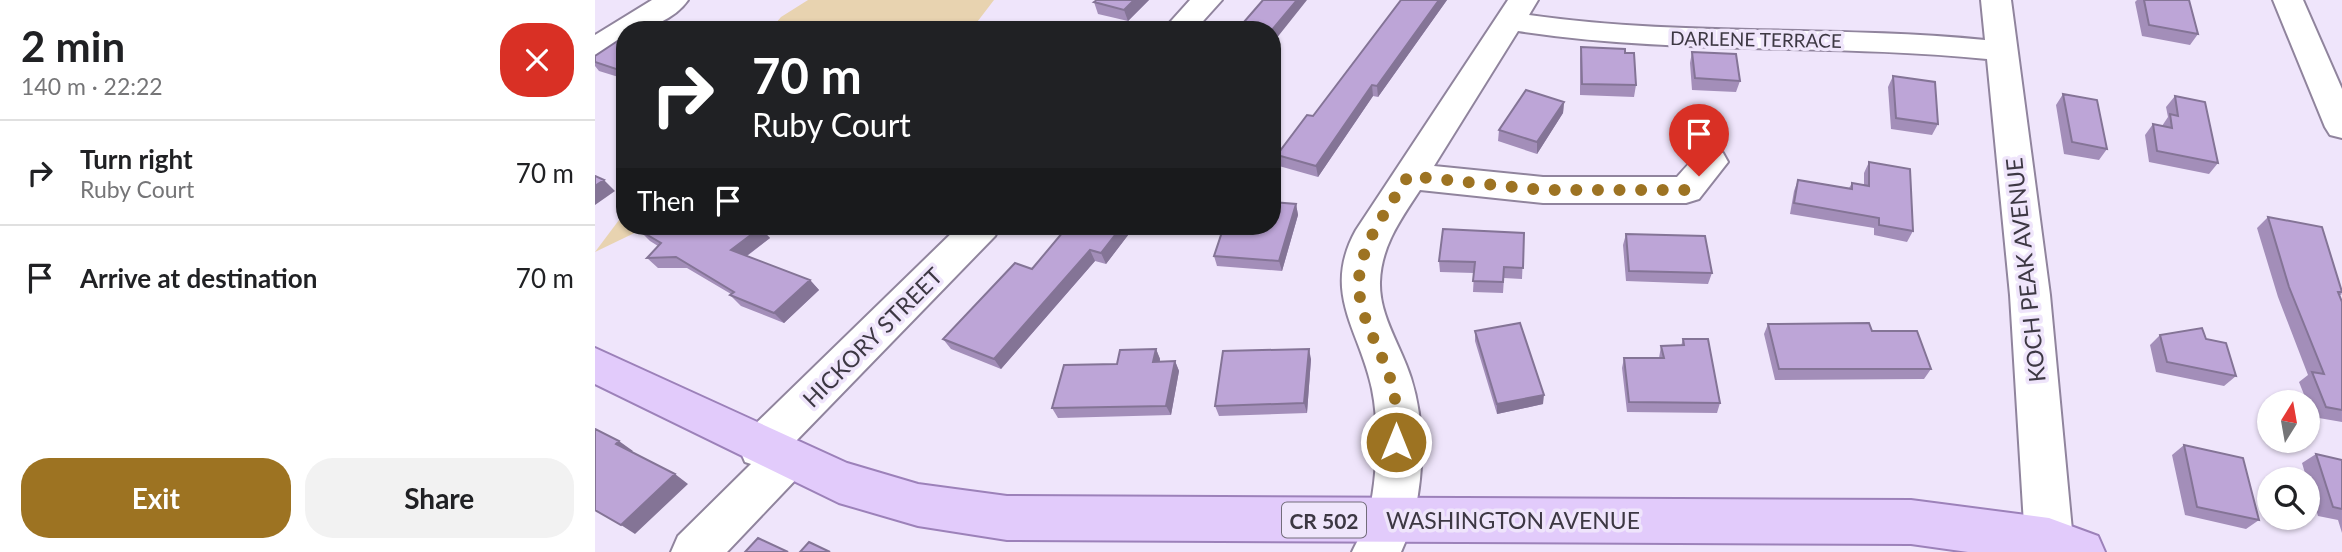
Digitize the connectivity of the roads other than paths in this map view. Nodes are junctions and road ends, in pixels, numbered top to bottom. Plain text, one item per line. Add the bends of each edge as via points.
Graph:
1 (673, 0) edge
2 (1207, 0) edge
3 (1996, 0) edge
4 (2288, 0) edge
5 (1516, 11) edge
6 (639, 21) edge
7 (1187, 21) edge
8 (616, 35) edge
9 (595, 48) edge
10 (2002, 51) junction
11 (2342, 127) edge
12 (1711, 162) dead end
13 (1408, 176) junction
14 (974, 235) edge
15 (595, 365) edge
16 (773, 454) junction
17 (1384, 536) edge
18 (2065, 546) edge
19 (695, 552) edge

1 - 6 street
2 - 7 street
3 - 10 street, KOCH PEAK AVENUE
4 - 11 street
5 - 10 street, DARLENE TERRACE via 1560,30 1622,36 1899,42
5 - 13 street
8 - 9 street
10 - 18 street, KOCH PEAK AVENUE
12 - 13 street via 1686,190 1543,190
13 - 17 street via 1369,240 1360,268 1359,292 1366,323 1391,379 1397,415
14 - 16 street, HICKORY STREET
15 - 16 main road, WASHINGTON AVENUE / CR 502
16 - 17 main road, WASHINGTON AVENUE / CR 502 via 839,482 919,505 1007,518
16 - 19 street, HICKORY STREET
17 - 18 main road, WASHINGTON AVENUE / CR 502 via 1911,522

